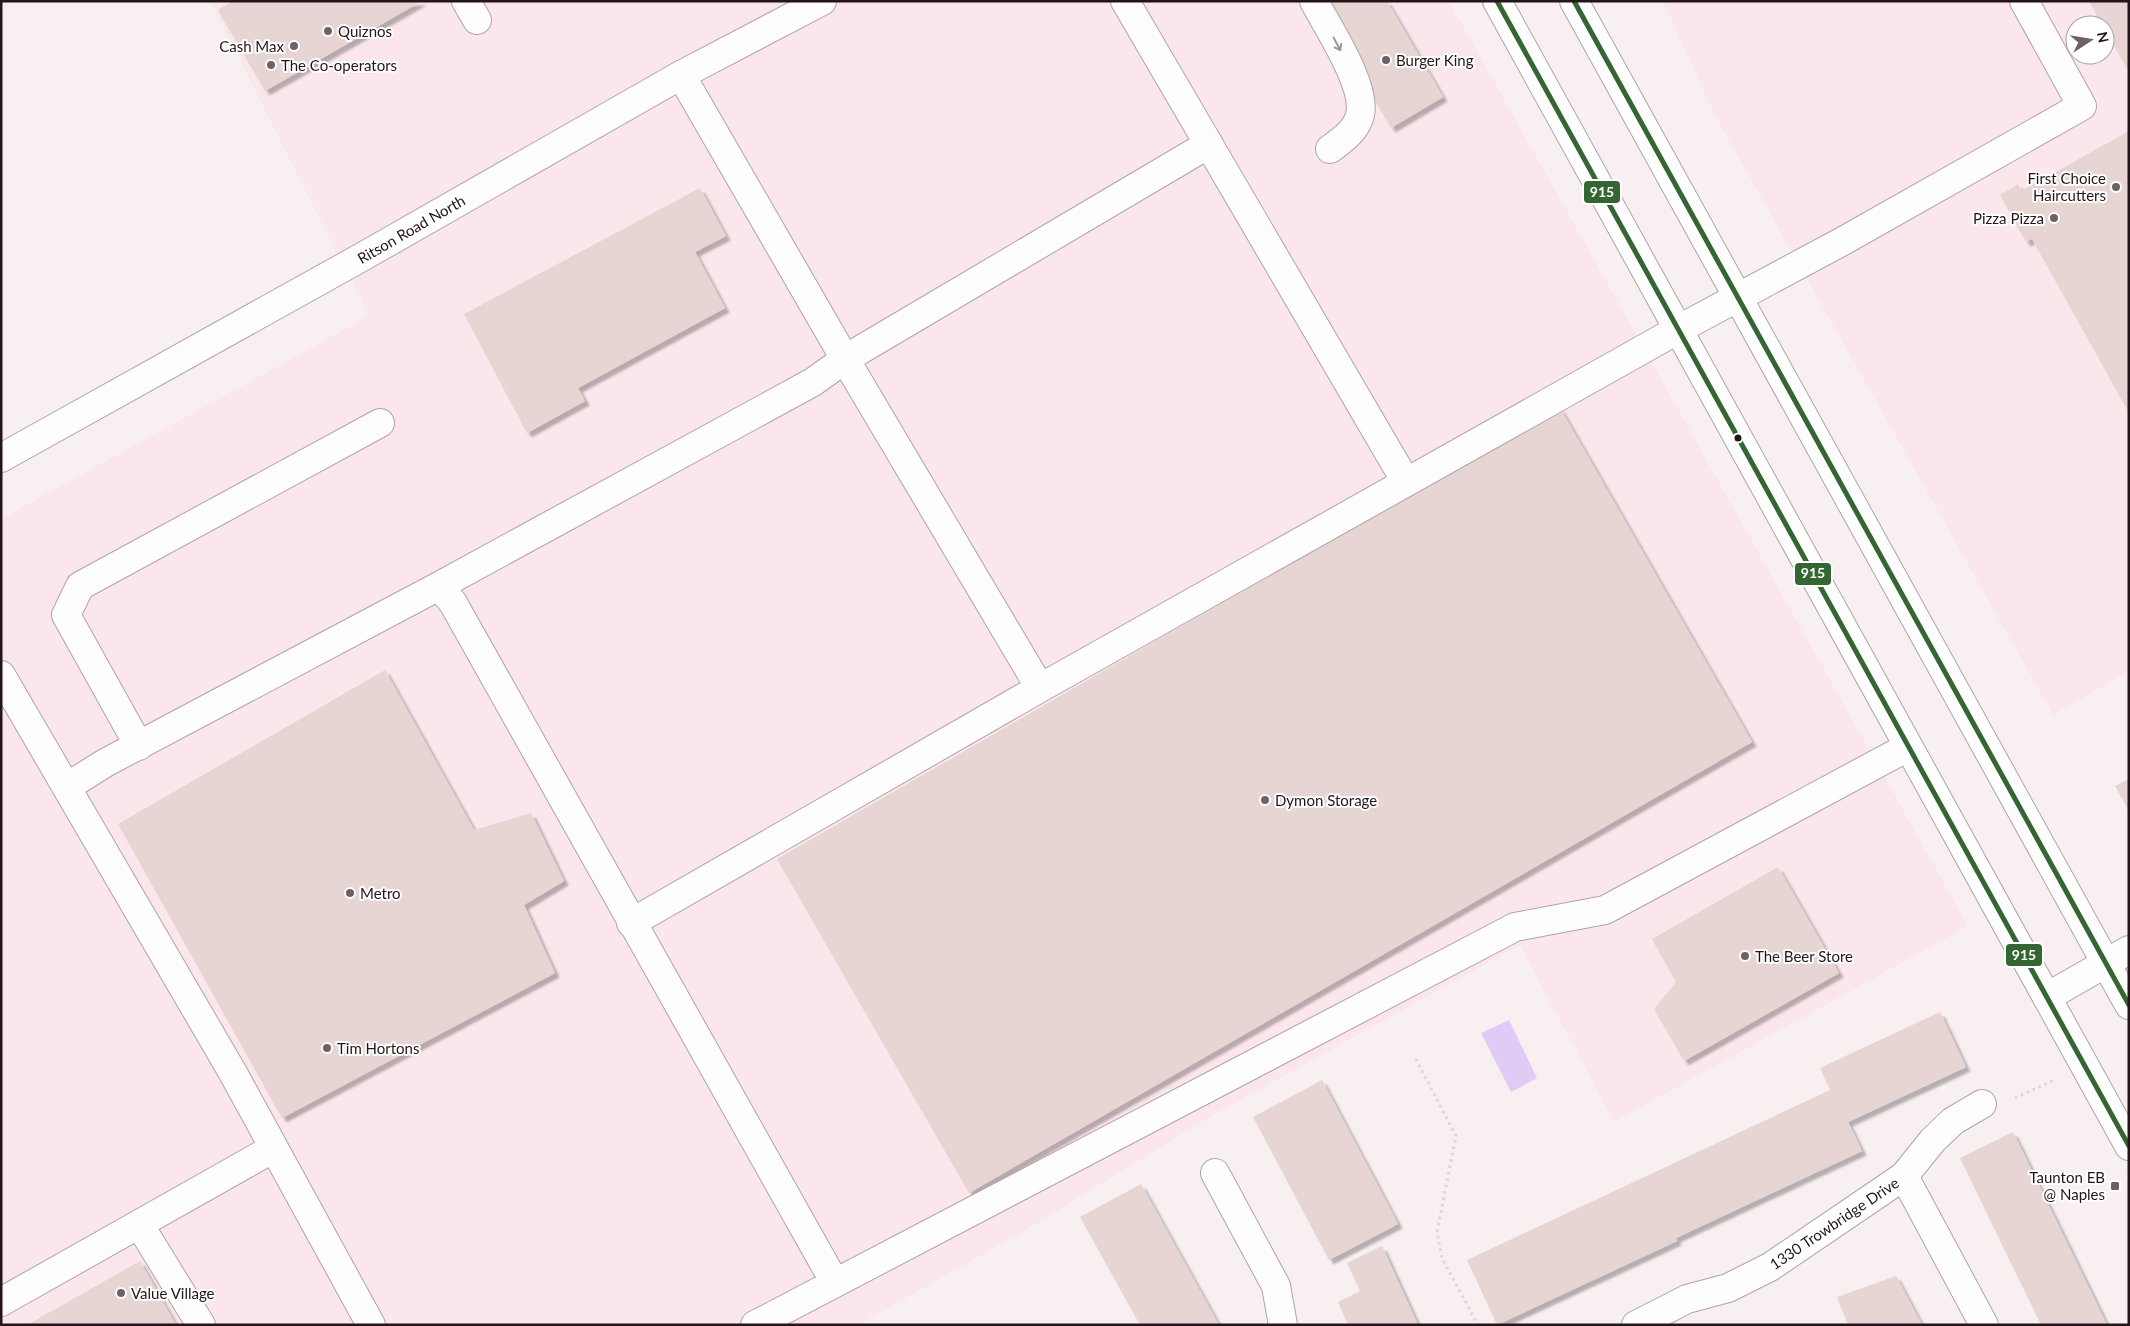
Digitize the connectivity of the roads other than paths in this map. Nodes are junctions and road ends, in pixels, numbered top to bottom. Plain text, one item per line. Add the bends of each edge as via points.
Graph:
1 (822, 1) edge
2 (1314, 1) edge
3 (1497, 1) edge
4 (1574, 1) edge
5 (2024, 1) edge
6 (1136, 7) edge
7 (681, 75) junction
8 (1209, 144) junction
9 (1330, 149) dead end
10 (1739, 297) junction
11 (1679, 329) junction
12 (845, 358) junction
13 (380, 423) dead end
14 (1, 458) edge
15 (1406, 482) junction
16 (439, 586) junction
17 (1, 675) edge
18 (1040, 688) junction
19 (139, 746) junction
20 (1908, 747) junction
21 (67, 787) junction
22 (631, 923) junction
23 (2117, 957) edge
24 (2047, 997) junction
25 (2129, 1004) edge
26 (1982, 1104) road end
27 (2129, 1146) edge
28 (274, 1148) junction
29 (1215, 1173) dead end
30 (1904, 1176) junction
31 (139, 1224) junction
32 (835, 1283) junction
33 (1, 1302) edge
34 (201, 1325) edge
35 (371, 1325) edge
36 (755, 1325) edge
37 (1283, 1325) edge
38 (1636, 1325) edge
39 (1984, 1325) edge

1 - 7 main road, Ritson Road North
2 -> 9 main road via 1356,80 1360,115 1349,135
3 - 11 main road
4 - 10 main road
5 - 10 main road via 2082,106
6 - 8 main road
7 - 12 main road
7 - 14 main road, Ritson Road North
8 - 12 main road
8 - 15 main road
10 - 11 main road
10 - 23 main road
11 - 15 main road
11 - 20 main road
12 - 16 main road via 813,382
12 - 18 main road
13 - 19 main road via 80,586 66,615
15 - 18 main road
16 - 19 main road
16 - 22 main road via 453,603
17 - 21 main road
18 - 22 main road
19 - 21 main road
20 - 24 main road
20 - 32 main road via 1605,910 1515,927
21 - 28 main road via 234,1073
22 - 32 main road
23 - 24 main road
23 - 25 main road
24 - 27 main road
26 - 30 main road via 1953,1121 1932,1140
28 - 31 main road
28 - 35 main road
29 - 37 main road via 1276,1286
30 - 38 main road, 1330 Trowbridge Drive via 1770,1267 1728,1288 1687,1299
30 - 39 main road, 1330 Trowbridge Drive
31 - 33 main road
31 - 34 main road
32 - 36 main road

